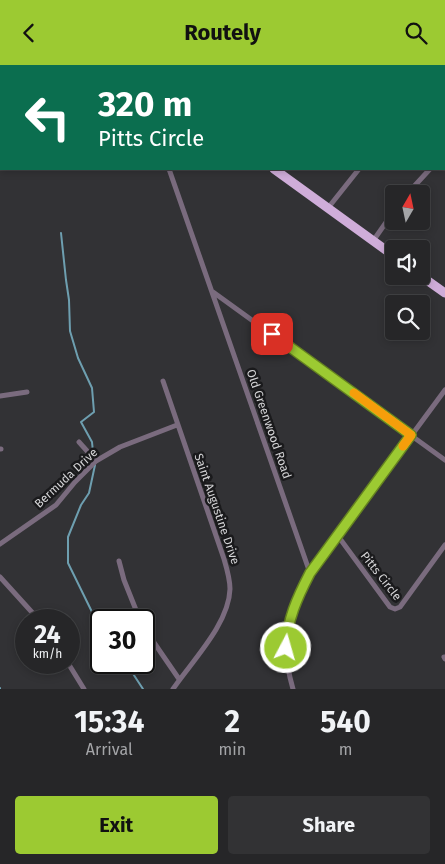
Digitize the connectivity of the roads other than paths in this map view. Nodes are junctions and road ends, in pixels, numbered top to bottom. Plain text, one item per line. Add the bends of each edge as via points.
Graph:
1 (169, 170) edge
2 (275, 170) edge
3 (358, 170) edge
4 (429, 170) edge
5 (415, 185) edge
6 (328, 208) junction
7 (385, 224) edge
8 (373, 241) junction
9 (385, 250) edge
10 (430, 282) edge
11 (212, 292) junction
12 (445, 293) edge
13 (162, 381) dead end
14 (445, 389) edge
15 (27, 391) dead end
16 (0, 396) edge
17 (177, 425) junction
18 (411, 435) junction
19 (80, 442) dead end
20 (445, 460) edge
21 (96, 461) junction
22 (338, 536) junction
23 (0, 544) edge
24 (445, 545) edge
25 (119, 561) dead end
26 (310, 573) junction
27 (0, 577) edge
28 (29, 609) edge
29 (136, 609) edge
30 (155, 644) edge
31 (75, 674) edge
32 (179, 679) junction
33 (84, 689) edge
34 (173, 689) edge
35 (292, 689) edge

1 - 11 street, Old Greenwood Road
2 - 6 highway
3 - 6 street
4 - 5 street
6 - 8 highway
7 - 8 street
8 - 9 highway
10 - 12 highway
11 - 18 street
11 - 26 street, Old Greenwood Road
13 - 17 street, Saint Augustine Drive
14 - 18 street
15 - 16 street
17 - 21 street, Bermuda Drive via 120,447
17 - 32 street, Saint Augustine Drive via 224,559 230,589 220,625
18 - 20 street
18 - 22 street
19 - 21 street
21 - 23 street, Bermuda Drive via 56,505
22 - 24 street, Pitts Circle via 390,607 395,609 400,607
22 - 26 street
25 - 29 street
26 - 35 street via 297,597 287,631 286,658
27 - 28 street
30 - 32 street
31 - 33 street
32 - 34 street, Saint Augustine Drive

